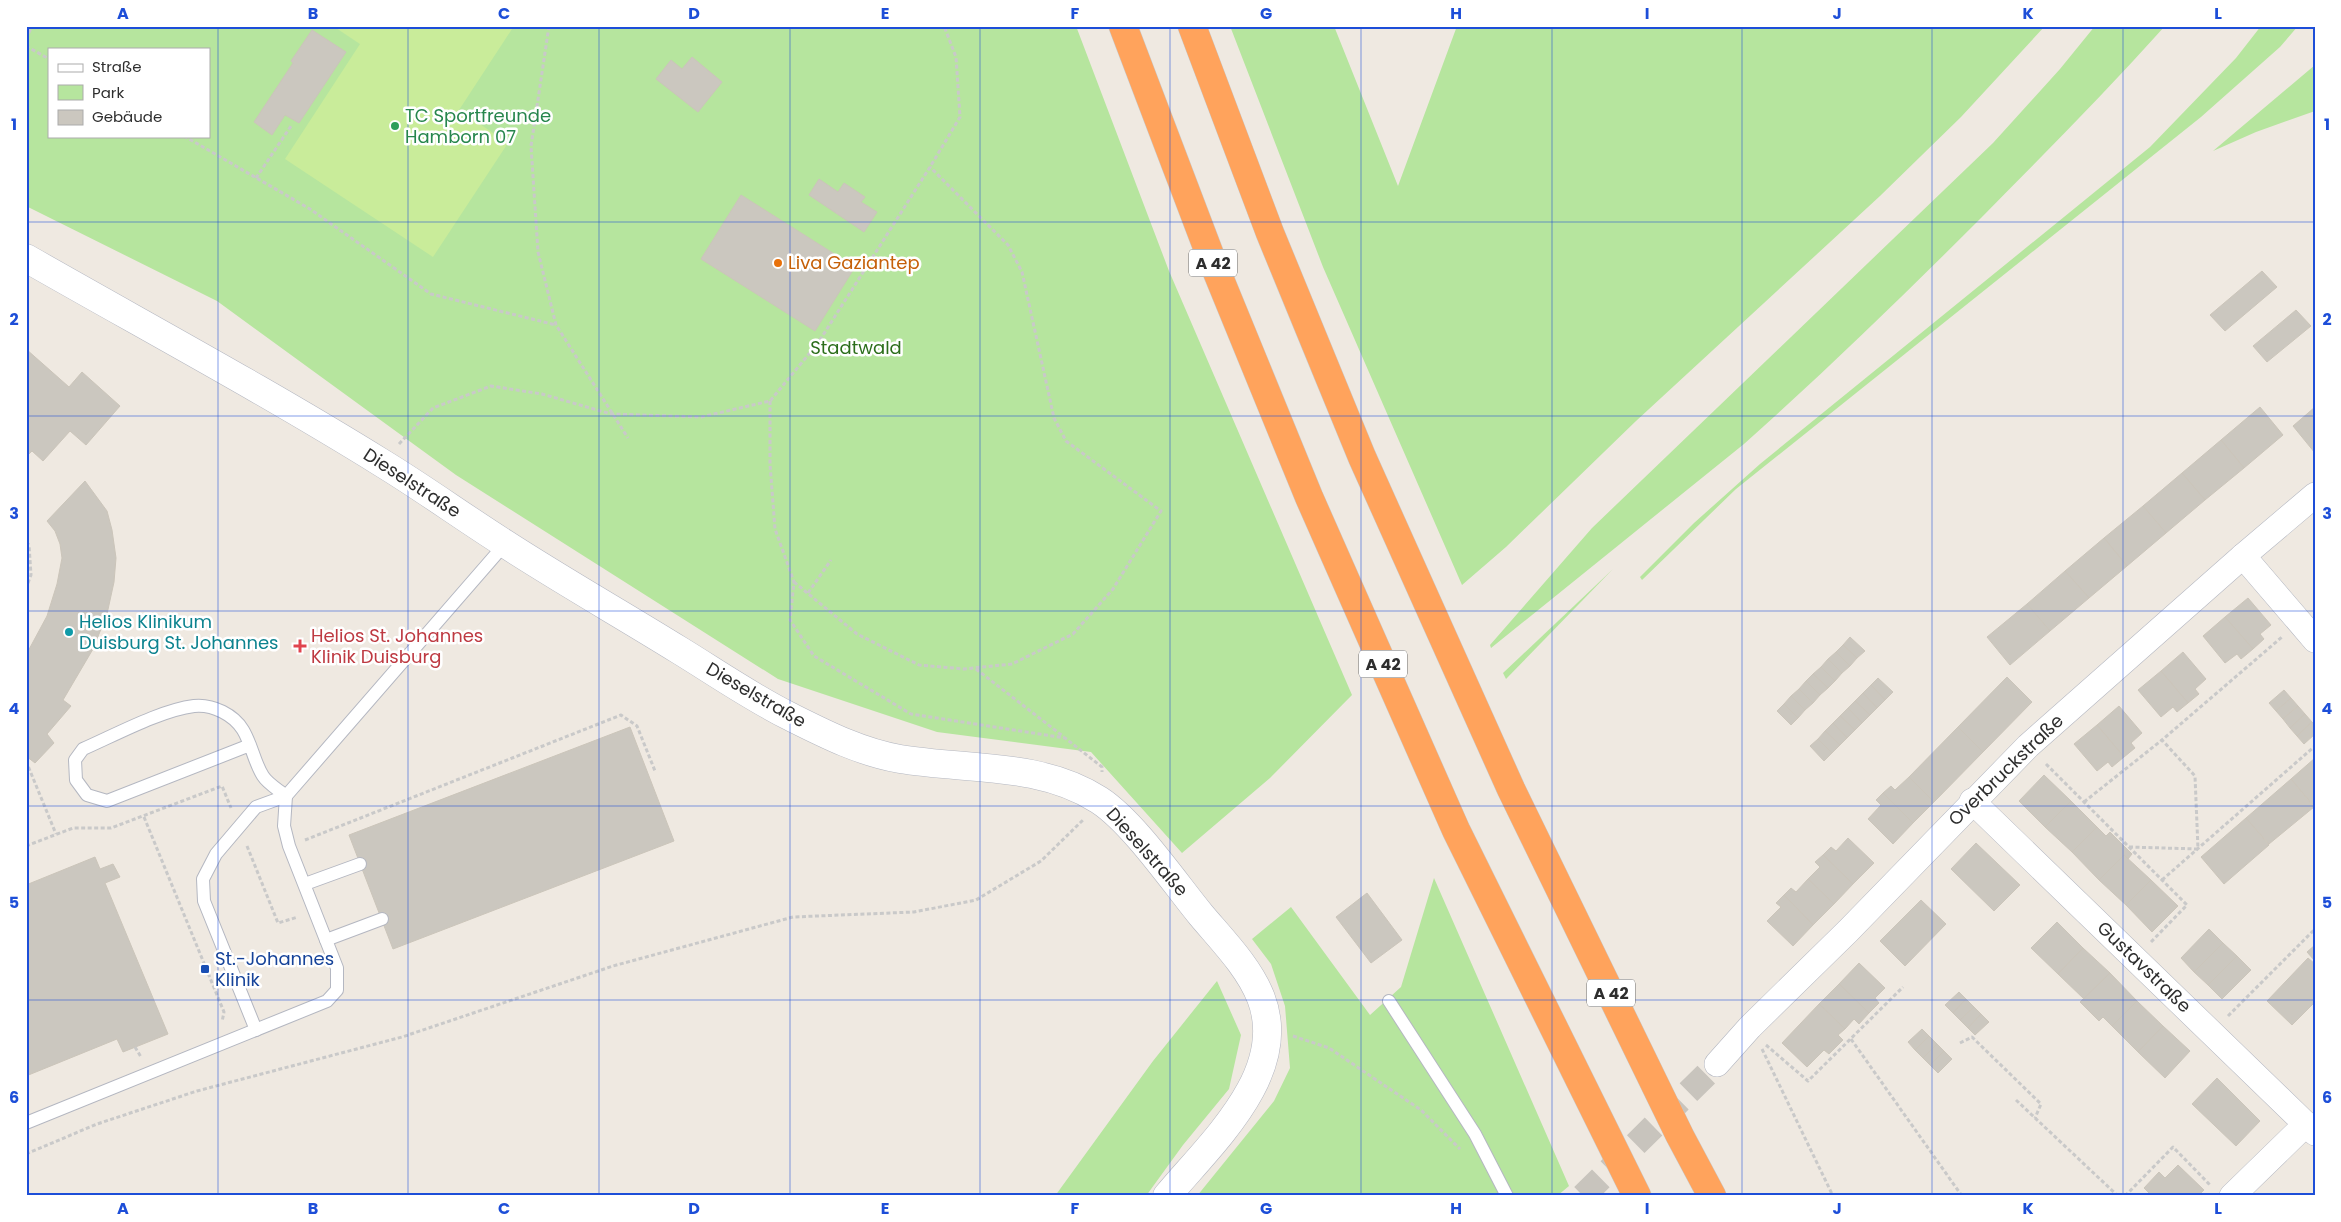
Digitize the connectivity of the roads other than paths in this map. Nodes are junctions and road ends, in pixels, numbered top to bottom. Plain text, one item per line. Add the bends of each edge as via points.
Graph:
1 (1123, 26) edge
2 (1192, 26) edge
3 (26, 258) edge
4 (2315, 496) edge
5 (505, 544) junction
6 (2243, 556) junction
7 (2307, 631) edge
8 (250, 745) junction
9 (286, 796) junction
10 (1972, 801) junction
11 (360, 864) dead end
12 (305, 884) junction
13 (382, 920) dead end
14 (326, 940) junction
15 (1389, 1001) dead end
16 (256, 1030) junction
17 (1717, 1064) tunnel mouth
18 (26, 1122) edge
19 (2310, 1129) edge
20 (2223, 1192) edge
21 (1168, 1196) edge
22 (1507, 1196) edge
23 (1637, 1196) edge
24 (1712, 1196) edge

1 - 23 highway, A 42 via 1210,255 1309,497 1456,830
2 - 24 highway, A 42 via 1270,233 1362,457 1511,789
3 - 5 street, Dieselstraße via 382,462
4 - 6 street, Overbruckstraße
5 - 9 lane
5 - 21 street, Dieselstraße via 784,714 852,747 894,758 1009,770 1062,781 1102,802 1157,860 1238,960 1263,1001 1265,1059 1246,1100
6 - 7 street
6 - 10 street, Overbruckstraße via 2028,746
8 - 8 lane via 234,717 196,705 175,710 83,749 75,760 76,780 87,796 107,801
8 - 9 lane via 264,777
9 - 12 lane via 284,826
9 - 16 lane via 256,807 216,854 203,879 204,901
10 - 17 street, Overbruckstraße via 1754,1032
10 - 19 street, Gustavstraße
11 - 12 lane
12 - 14 lane
13 - 14 lane
14 - 16 lane via 337,968 337,990 327,1001
15 - 22 lane via 1475,1134
16 - 18 lane
19 - 20 street

